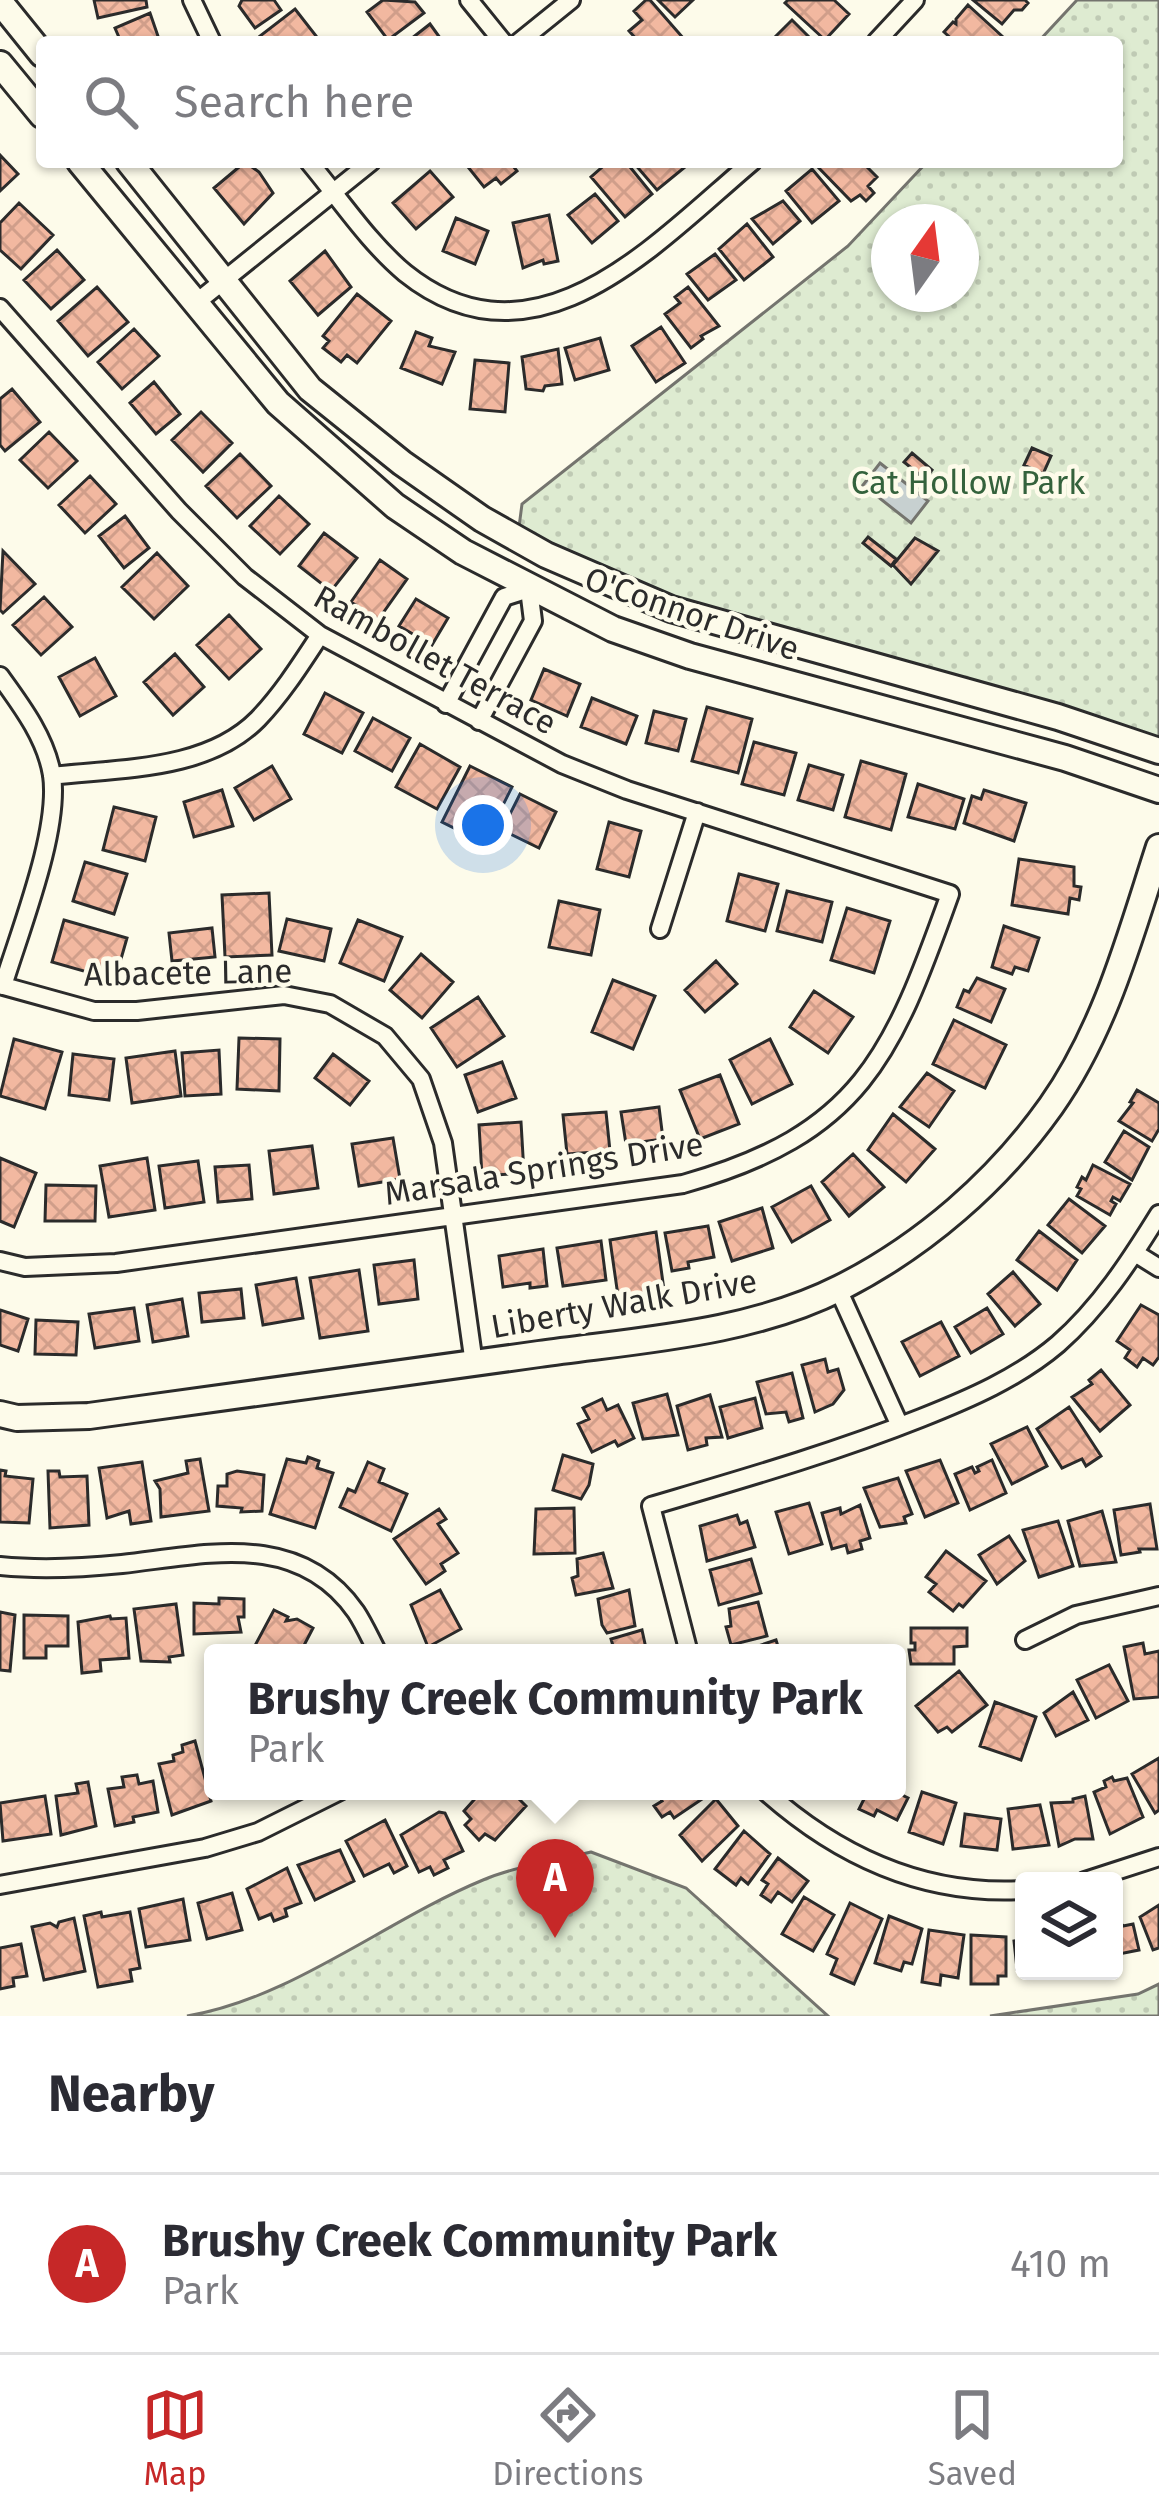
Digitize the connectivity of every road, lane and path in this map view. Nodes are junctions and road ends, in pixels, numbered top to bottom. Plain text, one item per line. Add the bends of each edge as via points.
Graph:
1 (192, 0) edge
2 (469, 0) edge
3 (571, 0) edge
4 (915, 0) edge
5 (0, 2) edge
6 (209, 36) edge
7 (498, 36) edge
8 (526, 36) edge
9 (882, 36) edge
10 (36, 47) edge
11 (0, 64) edge
12 (36, 108) edge
13 (85, 168) edge
14 (134, 168) edge
15 (315, 168) edge
16 (364, 168) edge
17 (745, 168) edge
18 (334, 193) junction
19 (224, 280) junction
20 (196, 302) junction
21 (0, 308) edge
22 (546, 555) junction
23 (529, 589) junction
24 (320, 635) junction
25 (0, 676) edge
26 (446, 704) junction
27 (478, 721) junction
28 (1159, 751) edge
29 (52, 776) junction
30 (1159, 790) edge
31 (697, 812) junction
32 (1159, 847) edge
33 (950, 894) joint
34 (660, 929) dead end
35 (2, 985) edge
36 (455, 1214) junction
37 (1159, 1214) edge
38 (1136, 1253) junction
39 (0, 1261) edge
40 (1159, 1268) edge
41 (838, 1289) junction
42 (474, 1364) junction
43 (0, 1414) edge
44 (901, 1426) junction
45 (0, 1566) edge
46 (1159, 1596) edge
47 (1025, 1640) dead end
48 (373, 1644) edge
49 (687, 1644) edge
50 (322, 1800) edge
51 (777, 1800) edge
52 (1159, 1857) edge
53 (1113, 1872) edge
54 (0, 1885) edge
55 (1015, 1890) edge

1 - 6 street
2 - 7 street
3 - 8 street
4 - 9 street
5 - 10 main road
11 - 12 main road
13 - 20 main road, O'Connor Drive
14 - 19 main road, O'Connor Drive
15 - 18 street
16 - 18 street
17 - 18 street via 600,286 514,310 455,302 414,279
18 - 19 street
19 - 20 street
19 - 22 main road, O'Connor Drive via 292,370 340,415 482,519
20 - 23 main road, O'Connor Drive via 246,369 333,455 395,506
21 - 24 street, Rambollet Terrace via 179,511 245,578
22 - 23 street
22 - 28 main road, O'Connor Drive via 717,624
23 - 26 street via 504,598
23 - 27 street via 533,621
23 - 30 main road, O'Connor Drive via 690,656
24 - 26 street, Rambollet Terrace
24 - 29 street via 272,703 228,742 179,760
25 - 29 street via 32,720
26 - 27 street, Rambollet Terrace
27 - 31 street, Rambollet Terrace via 562,764
29 - 35 street via 46,838
31 - 33 street, Rambollet Terrace
31 - 34 street
32 - 41 main road, Liberty Walk Drive via 1115,983 1051,1106 999,1171 947,1216
33 - 36 street, Marsala Springs Drive via 886,1051 846,1100 798,1139 743,1167 683,1184
35 - 36 street, Albacete Lane via 94,1011 284,995 330,1004 385,1036 421,1079
36 - 39 street, Marsala Springs Drive via 116,1263
36 - 42 street, Albacete Lane
37 - 38 street
38 - 40 street
38 - 44 street via 1048,1352 966,1400
41 - 42 main road, Liberty Walk Drive via 742,1322
41 - 44 street
42 - 43 main road, Liberty Walk Drive via 89,1416
44 - 49 street via 651,1506
45 - 48 street via 82,1568 224,1550 288,1560 354,1609
46 - 47 street via 1076,1615
50 - 54 street via 206,1848
51 - 55 street via 835,1844 894,1873 958,1890
52 - 53 street

